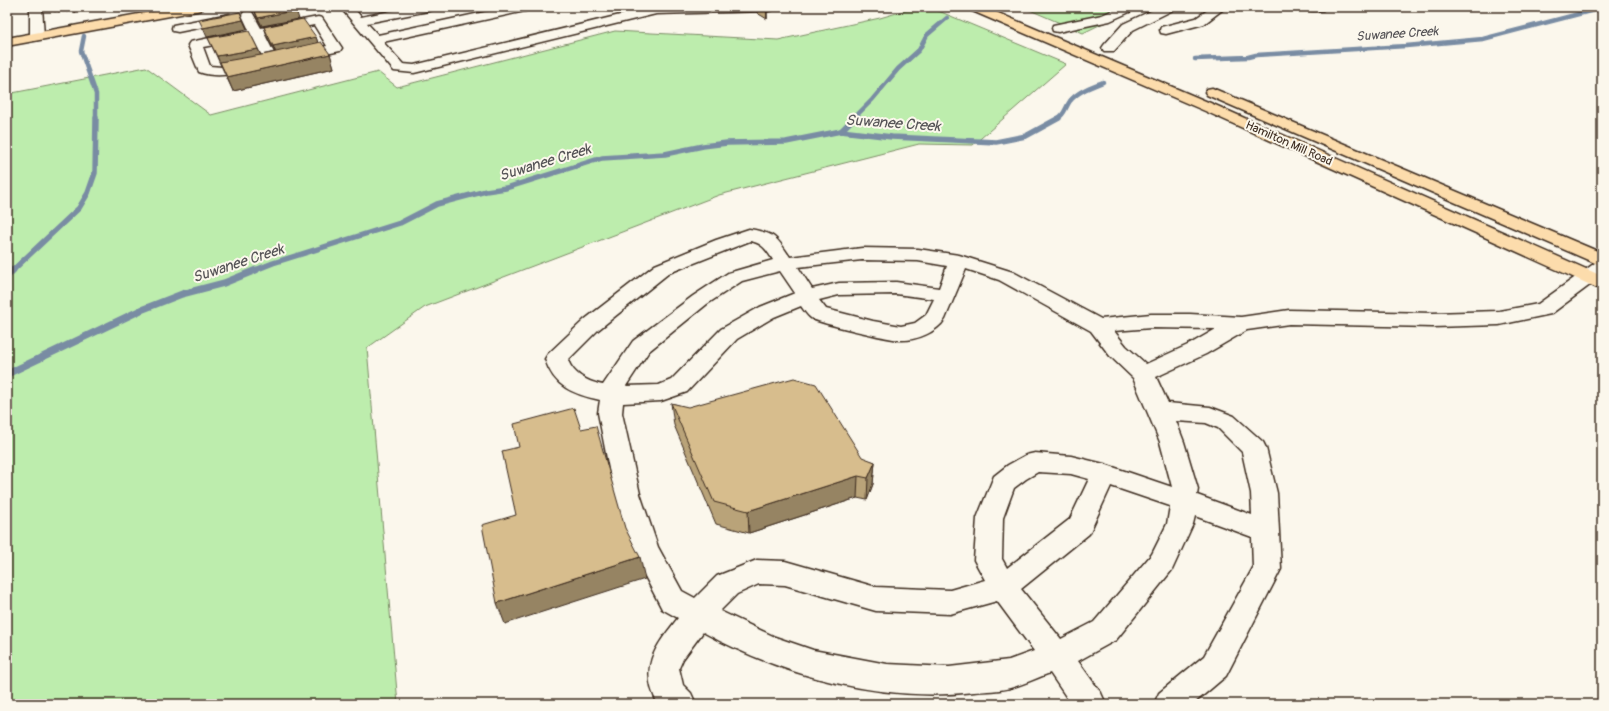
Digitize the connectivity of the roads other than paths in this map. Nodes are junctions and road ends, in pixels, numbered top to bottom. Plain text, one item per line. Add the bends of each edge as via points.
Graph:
1 (36, 7) edge
2 (144, 7) edge
3 (197, 7) edge
4 (346, 7) edge
5 (428, 7) edge
6 (525, 7) edge
7 (768, 7) edge
8 (974, 7) edge
9 (1006, 7) edge
10 (1130, 7) edge
11 (1169, 7) edge
12 (1220, 7) edge
13 (1308, 7) edge
14 (1319, 7) edge
15 (263, 12) edge
16 (248, 15) junction
17 (359, 21) junction
18 (178, 28) dead end
19 (1058, 28) junction
20 (1166, 30) dead end
21 (37, 31) junction
22 (7, 32) edge
23 (257, 32) junction
24 (374, 40) junction
25 (7, 42) edge
26 (1103, 46) joint
27 (272, 62) junction
28 (1201, 88) dead end
29 (1602, 260) edge
30 (959, 261) junction
31 (786, 263) junction
32 (1598, 276) edge
33 (946, 295) junction
34 (807, 296) junction
35 (1241, 324) junction
36 (1098, 326) junction
37 (1143, 374) junction
38 (612, 395) junction
39 (1160, 411) junction
40 (1104, 474) junction
41 (1184, 500) junction
42 (1266, 531) junction
43 (1003, 587) junction
44 (699, 614) junction
45 (1056, 656) junction
46 (680, 704) edge
47 (1090, 704) edge
48 (1170, 704) edge

1 - 21 street
2 - 21 main road
3 - 21 main road
4 - 17 street
5 - 17 street
6 - 24 street
7 - 24 street via 656,10 414,69 400,68
8 - 32 main road, Hamilton Mill Road
9 - 19 main road
10 - 19 street via 1106,18
11 - 26 street via 1128,27
12 - 20 street via 1200,21
13 - 14 street
15 - 16 street
16 - 18 street
16 - 23 street
17 - 24 street
19 - 26 main road
21 - 22 main road
21 - 25 main road
23 - 27 street
23 - 27 street via 318,21 334,48
23 - 27 street via 195,45 204,70 216,72
28 - 29 main road, Hamilton Mill Road
30 - 31 street via 918,255 862,254
30 - 33 street
30 - 36 street via 1006,276
31 - 34 street
31 - 38 street via 735,277 700,300 641,346 612,390
31 - 38 street via 772,244 763,237 749,235 662,269 591,325 556,359 560,371 582,388
32 - 35 street via 1544,310 1499,318 1433,320 1289,317
33 - 34 street via 896,288 839,289
33 - 34 street via 935,319 922,329 901,333 819,314
34 - 38 street via 767,312 729,334 679,386 661,393
35 - 36 street via 1151,321
35 - 37 street via 1198,349
36 - 37 street via 1118,351
37 - 39 street
38 - 44 street via 610,413 625,487 645,549 672,600
39 - 41 street via 1185,489
39 - 42 street via 1210,415 1226,422 1254,448 1264,493
40 - 41 street
40 - 43 street via 1080,526
40 - 43 street via 1071,465 1035,462 1004,483 990,518 988,560
41 - 42 street
41 - 45 street via 1180,524 1162,562 1105,631
42 - 48 street via 1267,569 1215,666
43 - 44 street via 950,602 876,599 785,573 757,572 728,585
43 - 45 street
44 - 45 street via 767,648 813,664 887,678 949,681 1001,675
44 - 46 street via 670,652 664,668 669,693
45 - 47 street

